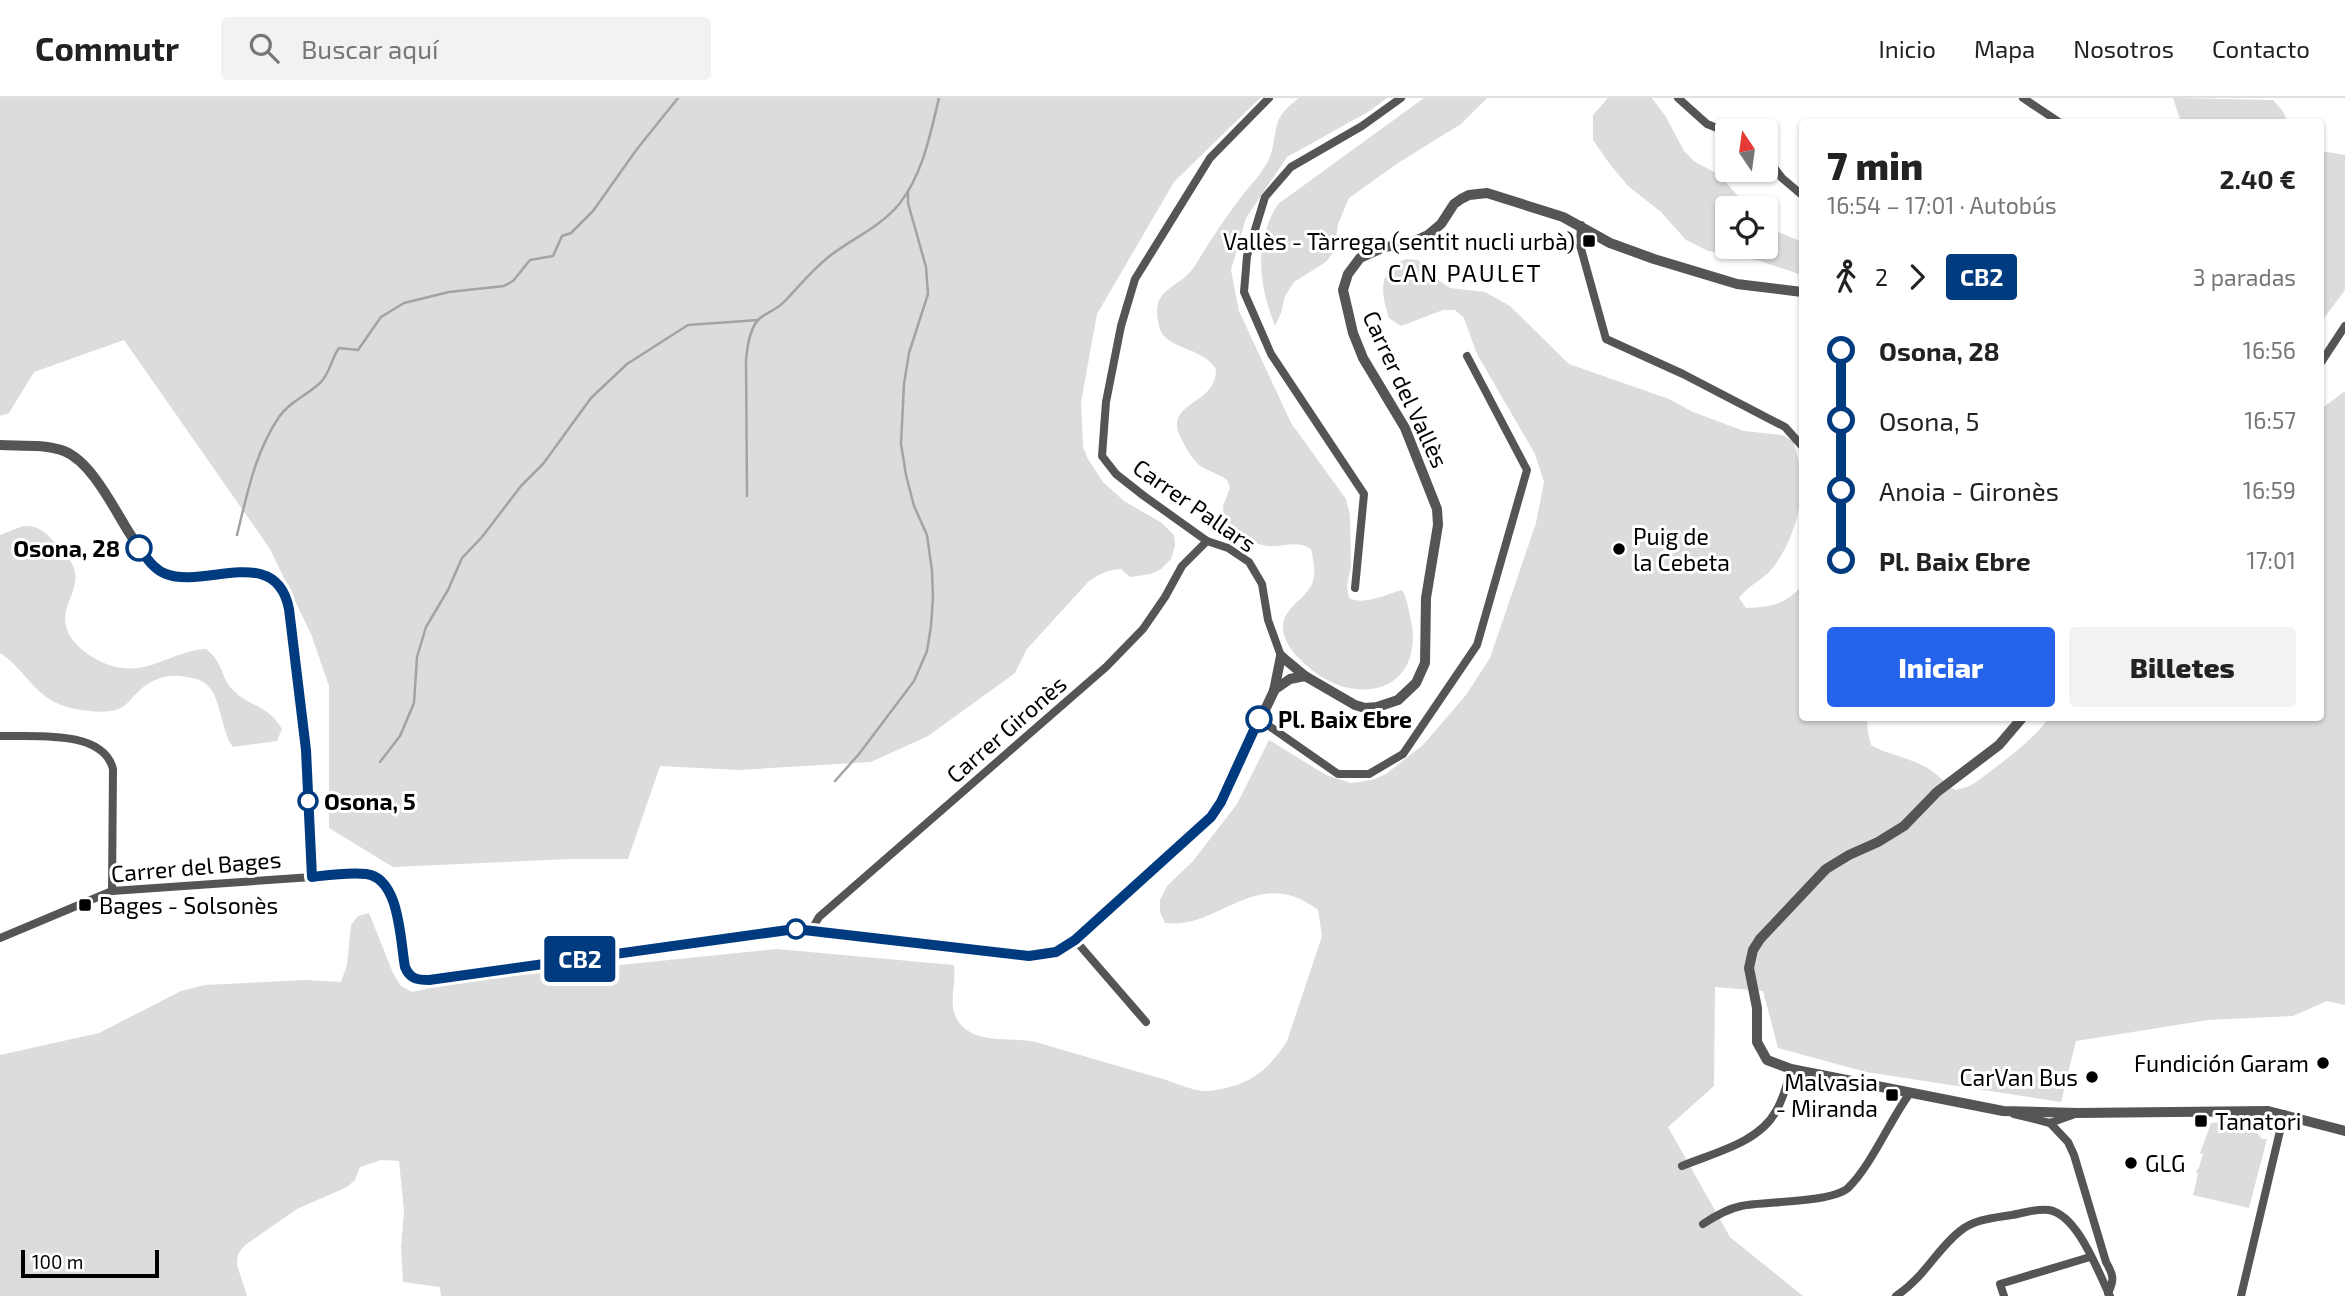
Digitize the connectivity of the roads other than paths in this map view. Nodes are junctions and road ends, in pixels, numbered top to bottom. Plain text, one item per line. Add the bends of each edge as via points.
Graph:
1 (1269, 98) edge
2 (1401, 98) edge
3 (1678, 98) edge
4 (2023, 98) edge
5 (2054, 119) edge
6 (1715, 127) edge
7 (1778, 173) edge
8 (1799, 192) edge
9 (1581, 225) junction
10 (1799, 292) edge
11 (2345, 326) edge
12 (1466, 356) dead end
13 (2324, 358) edge
14 (1799, 442) edge
15 (0, 445) edge
16 (1207, 541) junction
17 (1355, 588) dead end
18 (1280, 656) junction
19 (1305, 676) junction
20 (1273, 691) junction
21 (1259, 719) junction
22 (2019, 721) edge
23 (0, 736) edge
24 (312, 877) junction
25 (112, 891) junction
26 (812, 929) junction
27 (0, 938) edge
28 (1075, 940) junction
29 (1146, 1022) dead end
30 (1791, 1069) junction
31 (1910, 1093) junction
32 (2003, 1111) junction
33 (2078, 1113) junction
34 (2284, 1114) junction
35 (2050, 1123) junction
36 (2345, 1131) edge
37 (1682, 1166) dead end
38 (1703, 1224) dead end
39 (2090, 1257) junction
40 (2109, 1295) edge
41 (1896, 1296) edge
42 (2004, 1296) edge
43 (2241, 1296) edge

1 - 16 street, Carrer Pallars via 1210,158 1135,279 1105,402 1102,456 1116,474
2 - 17 street via 1291,167 1265,197 1247,256 1244,292 1271,354 1364,494
3 - 6 street
4 - 5 street
7 - 8 street
9 - 10 street, Carrer del Vallès via 1618,246 1718,279
9 - 14 street via 1580,245 1606,339 1785,426
9 - 19 street, Carrer del Vallès via 1488,193 1469,195 1454,204 1428,235 1370,252 1348,274 1343,290 1353,333 1405,428 1437,509 1426,598 1426,653 1422,674 1407,693 1377,707 1354,705
11 - 13 street
12 - 21 street via 1527,470 1478,645 1403,754 1369,774 1338,774
15 - 24 street via 54,448 76,458 162,573 182,577 249,572 271,579 284,591 306,750
16 - 18 street, Carrer Pallars via 1249,562 1262,584
16 - 26 street, Carrer Gironès via 1182,566 1143,629 1106,667 819,917
18 - 19 street, Carrer del Vallès
18 - 20 street
19 - 20 street via 1290,679
20 - 21 street
21 - 28 street via 1211,817
22 - 30 street via 1993,750 1937,792 1904,826 1826,869 1753,950 1749,968 1757,1007 1756,1042 1768,1060
23 - 25 street via 77,740 108,756 113,769
24 - 25 street, Carrer del Bages
24 - 26 street, Carrer del Bages via 364,874 384,883 393,901 405,967 413,978 429,980
25 - 27 street, Carrer del Bages
26 - 28 street via 1029,956 1056,952
28 - 29 street
30 - 31 street
30 - 37 street via 1778,1109 1760,1130
31 - 32 street
31 - 38 street via 1858,1176 1842,1192 1734,1208
32 - 33 street
32 - 35 street
33 - 34 street
33 - 35 street
34 - 36 street
34 - 43 street
35 - 40 street via 2074,1155 2113,1278
39 - 40 street
39 - 41 street via 2071,1223 2055,1212 2037,1210 1982,1221 1961,1230 1913,1285
39 - 42 street via 2000,1284

